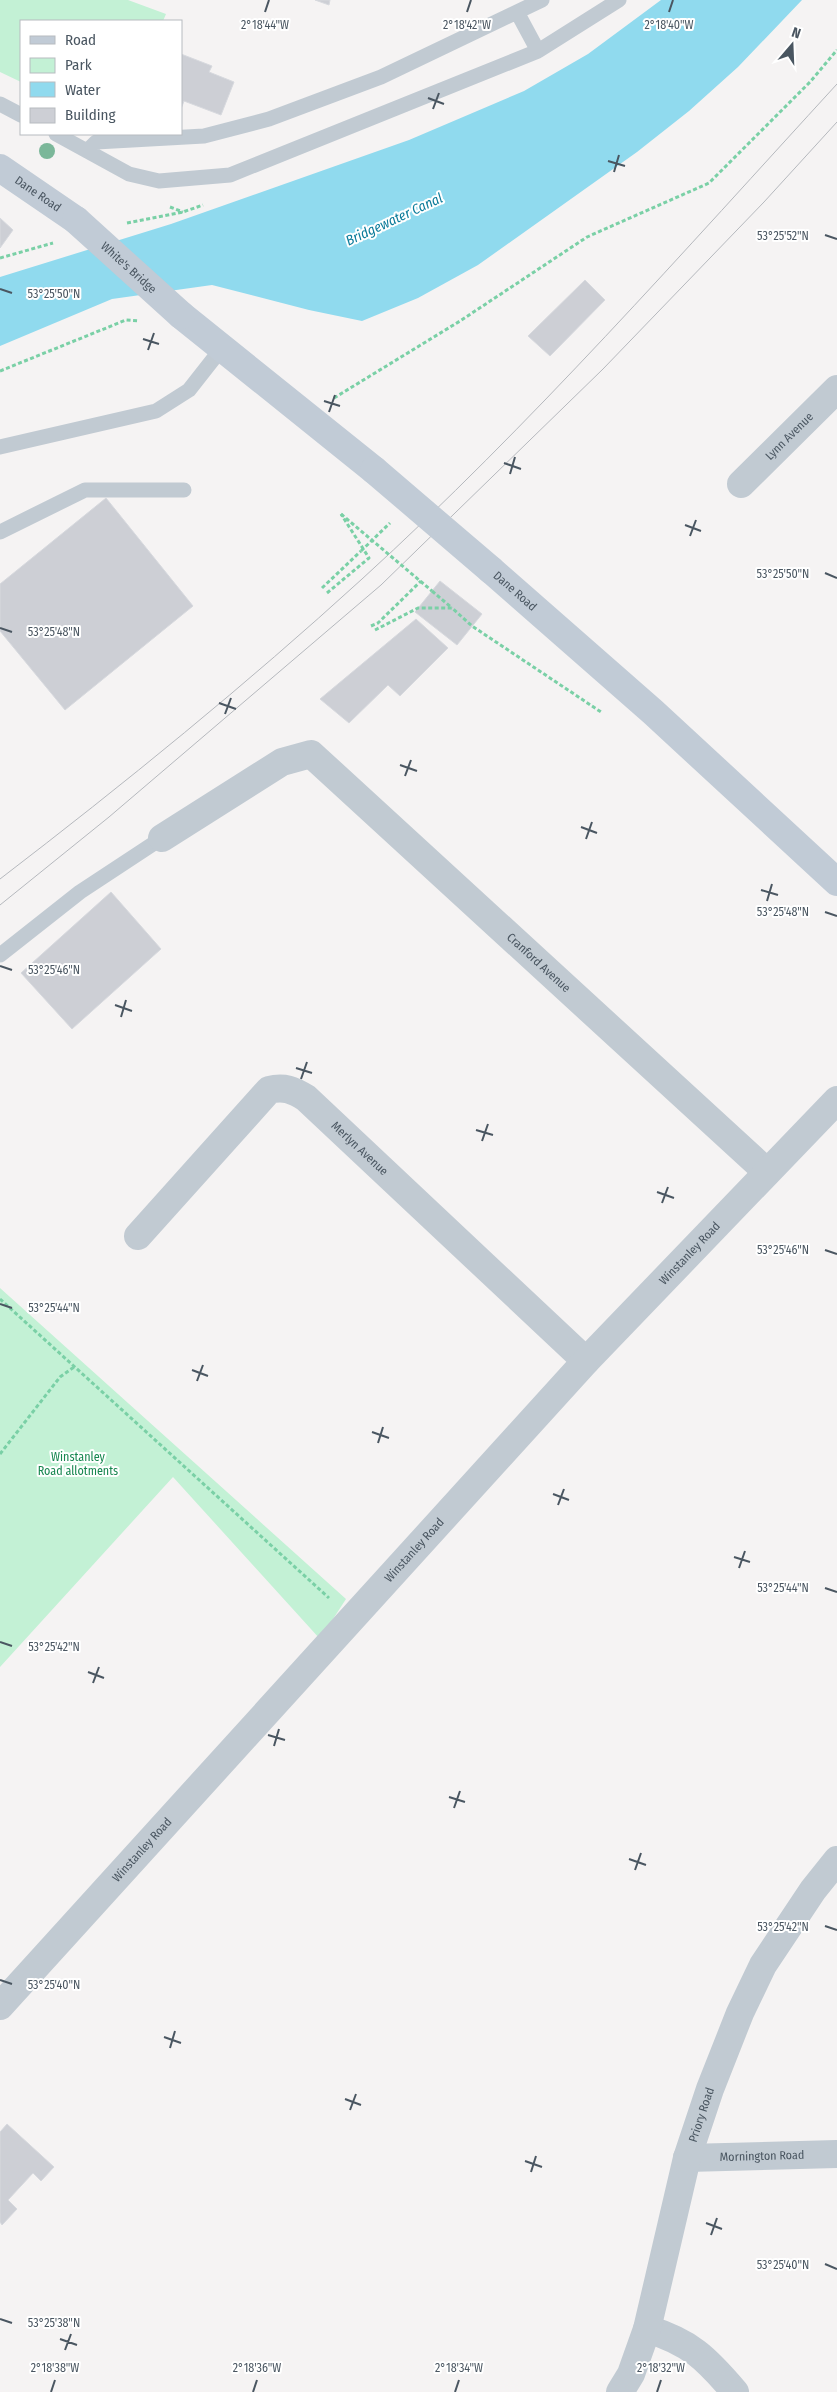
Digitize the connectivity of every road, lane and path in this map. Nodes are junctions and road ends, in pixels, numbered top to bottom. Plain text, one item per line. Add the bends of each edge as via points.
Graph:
1 (542, 0) edge
2 (619, 0) edge
3 (517, 12) junction
4 (837, 50) edge
5 (538, 51) junction
6 (0, 104) edge
7 (20, 115) edge
8 (58, 135) edge
9 (87, 151) junction
10 (0, 168) edge
11 (76, 220) joint
12 (6, 256) dead end
13 (0, 258) edge
14 (181, 315) joint
15 (145, 321) dead end
16 (222, 348) junction
17 (0, 371) edge
18 (837, 389) edge
19 (306, 416) junction
20 (0, 448) edge
21 (741, 484) dead end
22 (184, 490) dead end
23 (412, 502) junction
24 (0, 532) edge
25 (373, 540) junction
26 (421, 581) junction
27 (322, 588) dead end
28 (327, 593) dead end
29 (452, 608) junction
30 (371, 626) dead end
31 (376, 630) dead end
32 (602, 712) dead end
33 (162, 838) joint
34 (837, 882) edge
35 (0, 955) edge
36 (837, 1100) edge
37 (767, 1172) junction
38 (138, 1236) dead end
39 (0, 1299) edge
40 (586, 1361) junction
41 (74, 1367) junction
42 (0, 1454) edge
43 (352, 1619) junction
44 (837, 1860) edge
45 (0, 2006) edge
46 (837, 2154) edge
47 (687, 2158) junction
48 (646, 2330) junction
49 (620, 2392) edge
50 (734, 2392) edge

1 - 3 lane
2 - 5 lane
3 - 5 lane
3 - 9 lane via 381,77 269,119 204,136 96,142
4 - 19 path via 810,82 710,183 587,237 460,321
5 - 9 lane via 230,175 159,181 129,174
6 - 7 lane
8 - 9 lane
10 - 11 main road, Dane Road
11 - 14 main road, White's Bridge, bridge
12 - 13 path
14 - 16 main road, Dane Road
15 - 17 path via 126,320
16 - 19 main road, Dane Road
16 - 20 lane via 189,390 156,411
18 - 21 street, Lynn Avenue
19 - 23 main road, Dane Road, bridge
22 - 24 lane via 85,490
23 - 25 path, bridge
23 - 34 main road, Dane Road, bridge via 653,712
25 - 26 path, bridge
25 - 27 path, bridge
25 - 28 path, bridge via 341,514 369,558
26 - 29 path, bridge
26 - 30 path
29 - 31 path via 418,608
29 - 32 path via 472,626
33 - 35 lane via 80,892
33 - 37 street, Cranford Avenue via 282,762 311,754
36 - 37 street, Winstanley Road
37 - 40 street, Winstanley Road
38 - 40 street, Merlyn Avenue via 268,1090 279,1087 292,1090 306,1098
39 - 41 path
40 - 43 street, Winstanley Road
41 - 42 path via 60,1377
41 - 43 path
43 - 45 street, Winstanley Road
44 - 47 street, Priory Road via 763,1965 710,2089
46 - 47 street, Mornington Road
47 - 48 street, Priory Road
48 - 49 street, Priory Road via 631,2374
48 - 50 street via 670,2336 689,2346 711,2364

